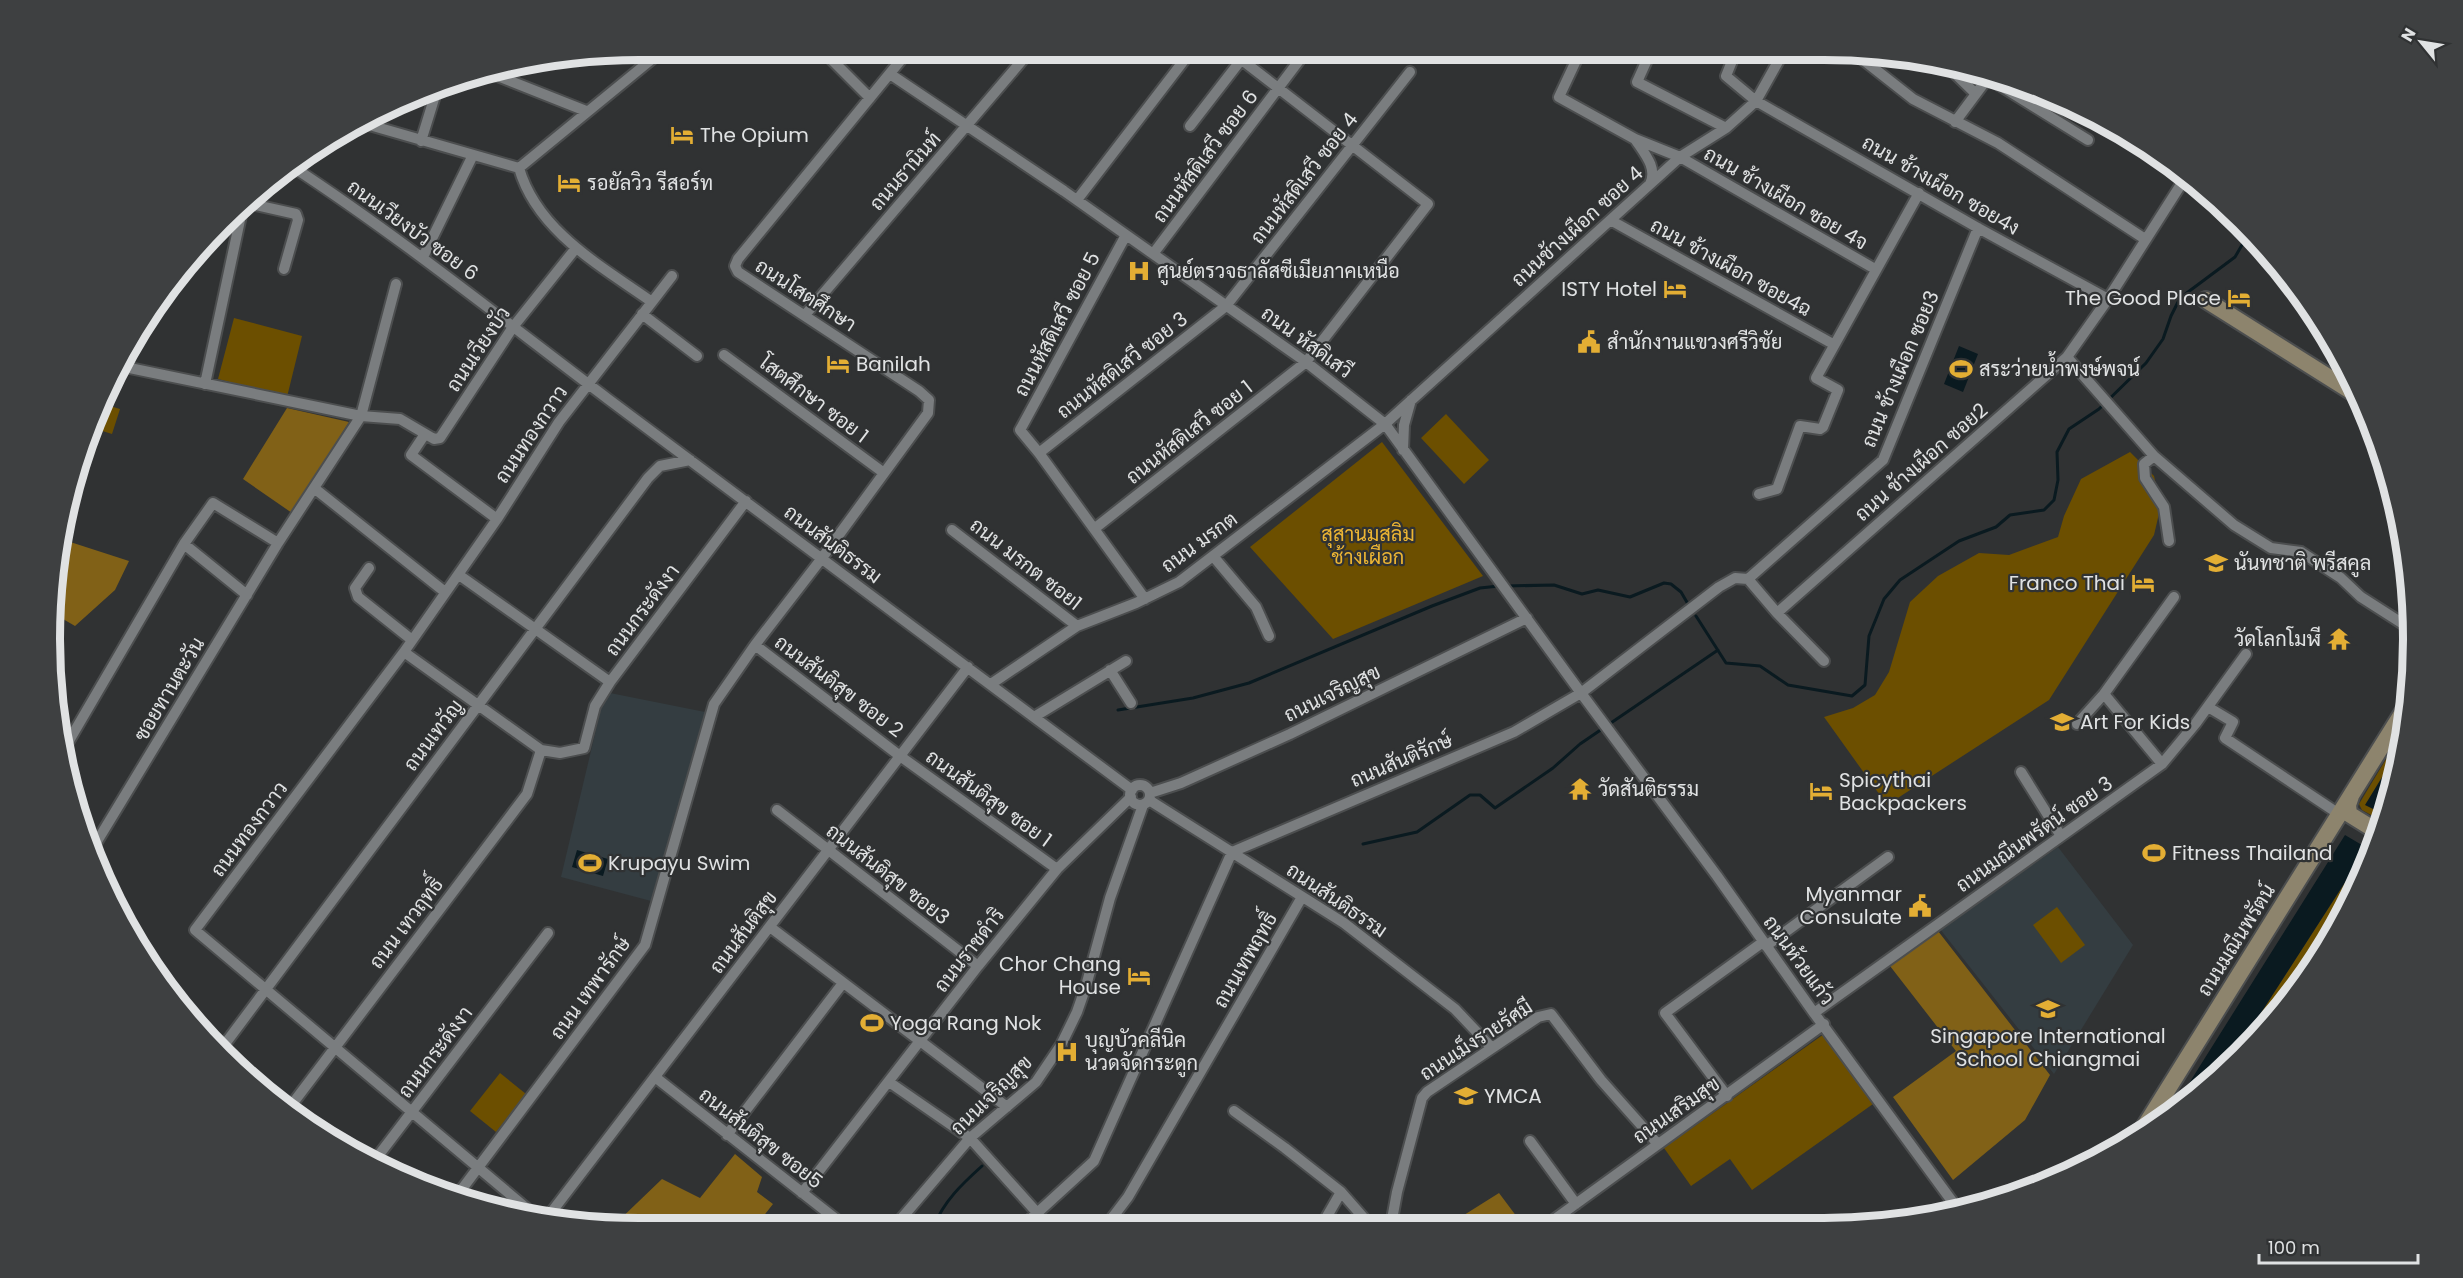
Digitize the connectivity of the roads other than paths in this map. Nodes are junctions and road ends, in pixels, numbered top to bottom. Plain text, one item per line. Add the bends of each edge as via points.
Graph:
1 (650, 60) edge
2 (832, 60) edge
3 (901, 60) edge
4 (1023, 60) edge
5 (1184, 60) edge
6 (1241, 60) joint
7 (1300, 60) edge
8 (1576, 60) edge
9 (1647, 60) edge
10 (1732, 60) edge
11 (1779, 60) edge
12 (1865, 61) edge
13 (1410, 72) dead end
14 (890, 74) junction
15 (1957, 76) edge
16 (501, 77) edge
17 (1984, 83) edge
18 (1278, 89) junction
19 (2015, 93) edge
20 (1976, 94) junction
21 (434, 98) edge
22 (870, 98) junction
23 (1756, 101) junction
24 (586, 111) junction
25 (1954, 122) junction
26 (372, 126) edge
27 (967, 126) junction
28 (1190, 126) dead end
29 (1726, 128) junction
30 (1635, 139) junction
31 (2088, 140) dead end
32 (421, 141) junction
33 (1352, 145) junction
34 (472, 156) junction
35 (1680, 157) junction
36 (519, 168) junction
37 (299, 171) edge
38 (2181, 184) edge
39 (1647, 188) junction
40 (1920, 193) junction
41 (1077, 200) junction
42 (256, 205) edge
43 (240, 220) edge
44 (1612, 221) junction
45 (1978, 228) junction
46 (1126, 235) junction
47 (2145, 239) junction
48 (576, 248) junction
49 (1153, 254) junction
50 (423, 257) junction
51 (284, 269) dead end
52 (1875, 269) junction
53 (672, 276) dead end
54 (396, 284) dead end
55 (2108, 299) junction
56 (2206, 300) dead end
57 (652, 302) junction
58 (1226, 306) junction
59 (642, 314) junction
60 (805, 315) junction
61 (513, 327) junction
62 (1833, 344) junction
63 (724, 355) dead end
64 (697, 356) dead end
65 (2067, 357) junction
66 (1306, 362) junction
67 (128, 368) edge
68 (587, 383) junction
69 (206, 384) junction
70 (2345, 388) edge
71 (1412, 400) junction
72 (361, 416) junction
73 (1384, 424) junction
74 (425, 434) junction
75 (1403, 450) junction
76 (1040, 453) junction
77 (2154, 456) junction
78 (690, 460) junction
79 (884, 473) junction
80 (314, 488) junction
81 (1759, 494) dead end
82 (746, 501) junction
83 (496, 519) junction
84 (1094, 529) junction
85 (952, 530) dead end
86 (2169, 541) dead end
87 (278, 543) junction
88 (184, 544) junction
89 (1213, 556) junction
90 (822, 558) junction
91 (369, 568) dead end
92 (459, 575) junction
93 (1748, 579) junction
94 (445, 592) junction
95 (247, 595) junction
96 (2174, 597) dead end
97 (1144, 599) junction
98 (1777, 613) junction
99 (1527, 618) junction
100 (2403, 624) edge
101 (1077, 626) junction
102 (535, 629) junction
103 (1269, 636) dead end
104 (412, 640) junction
105 (755, 645) junction
106 (404, 652) junction
107 (2246, 654) dead end
108 (1126, 661) dead end
109 (1824, 661) dead end
110 (968, 667) junction
111 (1110, 670) junction
112 (610, 682) junction
113 (990, 684) junction
114 (1581, 693) junction
115 (2104, 694) junction
116 (1131, 703) dead end
117 (478, 705) junction
118 (2208, 707) junction
119 (1034, 717) junction
120 (2397, 722) edge
121 (2077, 724) dead end
122 (1611, 734) joint
123 (69, 741) edge
124 (541, 750) junction
125 (900, 756) junction
126 (2162, 764) junction
127 (2020, 772) dead end
128 (1132, 794) junction
129 (1147, 799) junction
130 (777, 810) dead end
131 (2349, 819) junction
132 (2371, 829) edge
133 (2369, 833) edge
134 (2061, 836) junction
135 (97, 842) edge
136 (828, 851) junction
137 (1232, 852) junction
138 (1888, 857) dead end
139 (1057, 869) junction
140 (1302, 897) junction
141 (770, 927) junction
142 (548, 933) dead end
143 (1764, 944) junction
144 (978, 966) junction
145 (843, 983) junction
146 (266, 989) junction
147 (1814, 1013) junction
148 (1824, 1024) junction
149 (921, 1041) junction
150 (225, 1043) edge
151 (335, 1047) junction
152 (1491, 1047) junction
153 (655, 1077) junction
154 (889, 1082) junction
155 (1728, 1096) junction
156 (293, 1103) edge
157 (1007, 1107) junction
158 (412, 1112) junction
159 (1234, 1112) dead end
160 (2151, 1117) edge
161 (727, 1135) junction
162 (970, 1138) junction
163 (1530, 1141) dead end
164 (1657, 1143) junction
165 (378, 1156) edge
166 (478, 1168) junction
167 (462, 1190) edge
168 (802, 1192) junction
169 (1341, 1192) junction
170 (1954, 1203) edge
171 (1576, 1204) junction
172 (525, 1207) edge
173 (552, 1211) edge
174 (1037, 1213) junction
175 (835, 1218) edge
176 (902, 1218) edge
177 (1032, 1218) edge
178 (1042, 1218) edge
179 (1112, 1218) edge
180 (1326, 1218) edge
181 (1364, 1218) edge
182 (1392, 1218) edge
183 (1556, 1218) edge

1 - 24 street
2 - 22 street
3 - 14 street, ถนนโสตศึกษา
4 - 27 street, ถนนธานินท์
5 - 41 street
6 - 18 street
6 - 28 street
7 - 18 street, ถนนหัสดิเสวี ซอย 6
8 - 30 street, ถนน ช้างเผือก ซอย 4จ via 1558,97
9 - 29 street via 1637,82
10 - 23 street, ถนน ช้างเผือก ซอย4ง via 1726,76
11 - 23 street, ถนนช้างเผือก ซอย 4
12 - 25 street via 1913,99
13 - 33 street, ถนนหัสดิเสวี ซอย 4
14 - 22 street, ถนนโสตศึกษา
14 - 27 street, ถนน หัสดิเสวี
15 - 20 street
16 - 24 street
17 - 20 street
18 - 33 street
18 - 49 street, ถนนหัสดิเสวี ซอย 6
19 - 31 street
20 - 25 street
21 - 32 street
22 - 60 street, ถนนโสตศึกษา via 735,266 738,272
23 - 29 street, ถนนช้างเผือก ซอย 4
23 - 40 street, ถนน ช้างเผือก ซอย4ง
24 - 36 street
25 - 47 street via 1998,143
26 - 32 street
27 - 41 street, ถนน หัสดิเสวี
27 - 60 street, ถนนธานินท์
29 - 35 street, ถนนช้างเผือก ซอย 4
30 - 35 street, ถนน ช้างเผือก ซอย 4จ
30 - 39 street via 1652,167 1653,179
32 - 34 street
33 - 58 street, ถนนหัสดิเสวี ซอย 4
33 - 66 street, ถนนหัสดิเสวี ซอย 1 via 1428,204
34 - 36 street
34 - 50 street
35 - 39 street, ถนนช้างเผือก ซอย 4
35 - 52 street, ถนน ช้างเผือก ซอย 4จ
36 - 48 street via 532,198
37 - 50 street, ถนนเวียงบัว ซอย 6
38 - 47 street, ถนน ช้างเผือก ซอย2
39 - 44 street, ถนนช้างเผือก ซอย 4
40 - 45 street, ถนน ช้างเผือก ซอย4ง
40 - 52 street
41 - 46 street, ถนน หัสดิเสวี
42 - 51 street via 296,214 298,220
43 - 69 street
44 - 62 street, ถนน ช้างเผือก ซอย4ฉ
44 - 71 street, ถนนช้างเผือก ซอย 4
45 - 55 street, ถนน ช้างเผือก ซอย4ง
45 - 93 street, ถนน ช้างเผือก ซอย3 via 1882,460
46 - 49 street, ถนน หัสดิเสวี
46 - 76 street, ถนนหัสดิเสวี ซอย 5 via 1020,430
47 - 55 street, ถนน ช้างเผือก ซอย2
48 - 57 street
48 - 61 street, ถนนเวียงบัว
49 - 58 street, ถนน หัสดิเสวี
50 - 61 street, ถนนเวียงบัว ซอย 6
52 - 62 street
53 - 57 street, ถนนทองกวาว
54 - 72 street, ซอยทานตะวัน
55 - 65 street, ถนน ช้างเผือก ซอย2
56 - 70 main road
57 - 59 street, ถนนทองกวาว
58 - 66 street, ถนน หัสดิเสวี
58 - 76 street, ถนนหัสดิเสวี ซอย 3
59 - 64 street
59 - 68 street, ถนนทองกวาว
60 - 79 street, ถนนโสตศึกษา via 929,400 928,413
61 - 68 street, ถนนสันติธรรม
61 - 74 street, ถนนเวียงบัว via 440,438
62 - 81 street via 1816,378 1838,390 1823,427 1800,426 1777,489
63 - 79 street, โสตศึกษา ซอย 1
65 - 77 street
65 - 98 street, ถนน ช้างเผือก ซอย2
66 - 73 street, ถนน หัสดิเสวี
66 - 84 street, ถนนหัสดิเสวี ซอย 1
67 - 69 street
68 - 78 street, ถนนสันติธรรม
68 - 83 street, ถนนทองกวาว
69 - 72 street
71 - 73 street, ถนนช้างเผือก ซอย 4
71 - 75 street via 1404,425
72 - 74 street via 400,419
72 - 80 street, ซอยทานตะวัน
73 - 75 street, ถนน หัสดิเสวี
73 - 89 street, ถนน มรกต
74 - 83 street via 411,455
75 - 99 street, ถนน หัสดิเสวี
76 - 84 street
77 - 86 street via 2144,464 2143,472 2164,507
77 - 100 street via 2234,525 2271,548 2301,552
78 - 82 street, ถนนสันติธรรม
78 - 102 street, ถนนเทวัญ via 660,466 648,478
79 - 90 street, ถนนโสตศึกษา
80 - 87 street, ซอยทานตะวัน
80 - 94 street
82 - 90 street, ถนนสันติธรรม
82 - 112 street, ถนนกระดังงา
83 - 92 street, ถนนทองกวาว
84 - 97 street
85 - 101 street, ถนน มรกต ซอย1
87 - 88 street via 213,503
87 - 95 street, ซอยทานตะวัน
88 - 95 street
88 - 123 street
89 - 97 street, ถนน มรกต via 1179,582
89 - 103 street via 1256,607
90 - 105 street, ถนน เทพารักษ์
90 - 110 street, ถนนสันติธรรม
91 - 104 street via 356,588 358,597
92 - 94 street, ถนนทองกวาว
92 - 102 street
93 - 98 street
93 - 114 street via 1735,578 1719,587
94 - 104 street, ถนนทองกวาว
95 - 135 street, ซอยทานตะวัน
96 - 115 street
97 - 101 street, ถนน มรกต
98 - 109 street
99 - 114 street, ถนน หัสดิเสวี
99 - 129 street, ถนนเจริญสุข
101 - 113 street, ถนน มรกต
102 - 112 street
102 - 117 street, ถนนเทวัญ
104 - 106 street, ถนนทองกวาว
105 - 125 street, ถนนสันติสุข ซอย 2
105 - 166 street, ถนน เทพารักษ์ via 714,704 645,945
106 - 117 street
106 - 146 street, ถนนทองกวาว via 195,930
107 - 118 street, ถนนมณีนพรัตน์ ซอย 3
108 - 111 street
110 - 113 street, ถนนสันติธรรม
110 - 125 street, ถนนสันติสุข
111 - 116 street
111 - 119 street
112 - 124 street, ถนนกระดังงา via 596,706 584,748 560,753
113 - 119 street, ถนนสันติธรรม
114 - 122 street, ถนน หัสดิเสวี
114 - 137 street, ถนนสันติรักษ์ via 1514,732
115 - 121 street
115 - 126 street
117 - 124 street
117 - 146 street, ถนนเทวัญ
118 - 126 street, ถนนมณีนพรัตน์ ซอย 3
118 - 131 street via 2233,722 2225,738
119 - 128 street, ถนนสันติธรรม
120 - 131 main road via 2354,790
122 - 143 street, ถนนห้วยแก้ว
124 - 151 street, ถนน เทวฤทธิ์ via 527,794
125 - 136 street, ถนนสันติสุข
125 - 139 street, ถนนสันติสุข ซอย 1
126 - 134 street, ถนนมณีนพรัตน์ ซอย 3
127 - 134 street
128 - 129 street, ถนนสันติธรรม via 1135,804
128 - 129 street via 1142,786
128 - 139 street, ถนนราชดำริ
129 - 137 street, ถนนสันติธรรม
129 - 157 street, ถนนเจริญสุข via 1110,898 1077,1012 1036,1082
130 - 136 street, ถนนสันติสุข ซอย3
131 - 132 main road
131 - 133 main road
131 - 160 main road, ถนนมณีนพรัตน์ via 2326,835
134 - 147 street, ถนนมณีนพรัตน์ ซอย 3
136 - 141 street, ถนนสันติสุข
136 - 144 street, ถนนสันติสุข ซอย3
137 - 140 street, ถนนสันติธรรม
137 - 174 street via 1094,1161
138 - 143 street
139 - 144 street, ถนนราชดำริ
140 - 152 street, ถนนสันติธรรม via 1344,923 1455,1009
140 - 179 street, ถนนเทพฤทธิ์ via 1128,1197
141 - 145 street
141 - 153 street, ถนนสันติสุข
142 - 158 street, ถนนกระดังงา
143 - 147 street, ถนนห้วยแก้ว
143 - 155 street via 1665,1013
144 - 149 street, ถนนราชดำริ
145 - 149 street
145 - 161 street
146 - 150 street, ถนนเทวัญ
146 - 151 street, ถนนทองกวาว
147 - 148 street, ถนนห้วยแก้ว
148 - 155 street, ถนนเสริมสุข
148 - 170 street, ถนนห้วยแก้ว
149 - 154 street, ถนนราชดำริ
149 - 157 street
151 - 156 street, ถนน เทวฤทธิ์
151 - 158 street, ถนนทองกวาว
152 - 164 street, ถนนเม็งรายรัศมี via 1538,1017 1551,1014 1601,1080
152 - 182 street, ถนนเม็งรายรัศมี via 1422,1098
153 - 161 street, ถนนสันติสุข ซอย5
153 - 173 street, ถนนสันติสุข
154 - 162 street
154 - 168 street, ถนนราชดำริ
155 - 164 street, ถนนเสริมสุข
157 - 162 street, ถนนเจริญสุข
158 - 165 street, ถนนกระดังงา
158 - 166 street, ถนนทองกวาว
159 - 169 street
161 - 168 street, ถนนสันติสุข ซอย5
162 - 174 street
162 - 176 street, ถนนเจริญสุข
163 - 171 street
164 - 171 street, ถนนเสริมสุข
166 - 167 street, ถนน เทพารักษ์
166 - 172 street, ถนนทองกวาว
168 - 175 street, ถนนสันติสุข ซอย5
169 - 180 street
169 - 181 street
171 - 183 street, ถนนเสริมสุข
174 - 177 street
174 - 178 street

